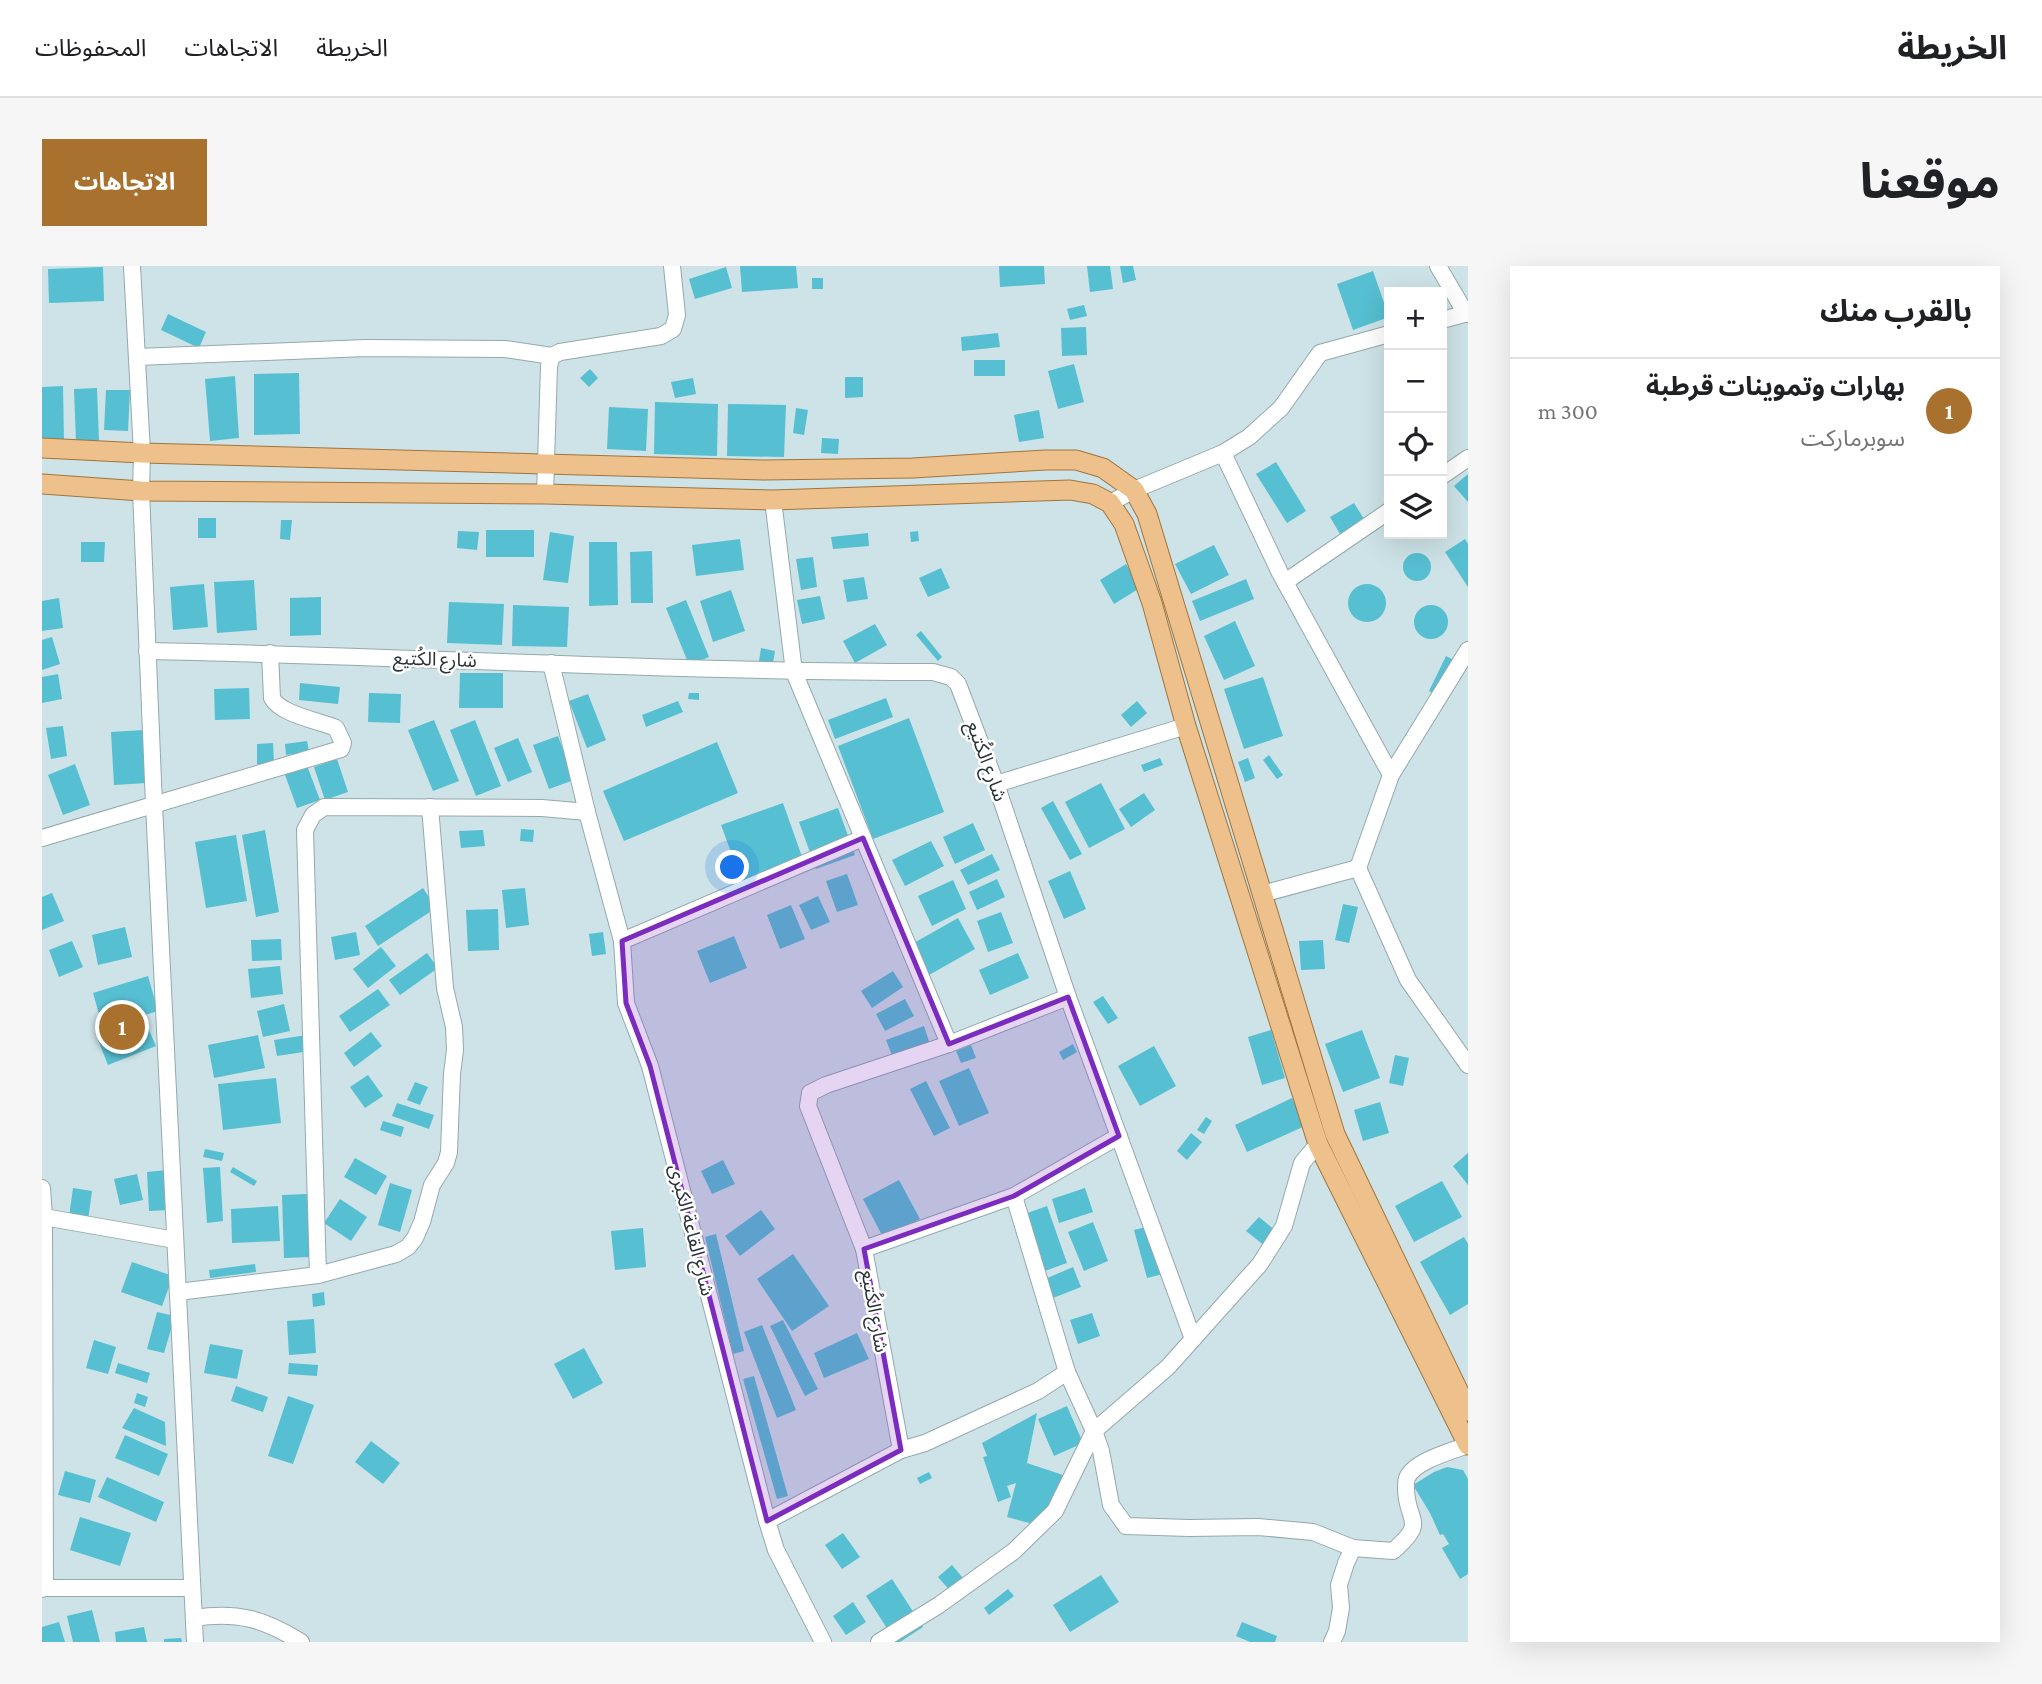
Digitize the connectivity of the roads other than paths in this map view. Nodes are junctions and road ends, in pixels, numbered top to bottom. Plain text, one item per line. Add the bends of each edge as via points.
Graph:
1 (132, 266) edge
2 (672, 266) edge
3 (1438, 266) edge
4 (1467, 313) edge
5 (1447, 319) edge
6 (1384, 335) edge
7 (552, 356) junction
8 (137, 357) junction
9 (42, 448) edge
10 (142, 453) junction
11 (1223, 453) junction
12 (1468, 458) edge
13 (547, 464) junction
14 (1447, 473) edge
15 (42, 484) edge
16 (1134, 490) junction
17 (141, 491) junction
18 (545, 494) junction
19 (773, 500) junction
20 (1110, 503) junction
21 (1384, 514) edge
22 (1285, 582) junction
23 (1468, 650) edge
24 (147, 651) junction
25 (270, 653) junction
26 (551, 663) junction
27 (794, 672) junction
28 (1185, 726) junction
29 (1391, 775) junction
30 (996, 784) junction
31 (154, 805) junction
32 (430, 807) junction
33 (587, 811) junction
34 (42, 838) edge
35 (863, 838) junction
36 (1359, 868) junction
37 (1262, 894) junction
38 (622, 941) junction
39 (1068, 998) junction
40 (948, 1044) junction
41 (1468, 1065) edge
42 (1119, 1136) junction
43 (1318, 1144) junction
44 (42, 1188) edge
45 (1014, 1196) junction
46 (44, 1217) junction
47 (175, 1240) junction
48 (864, 1250) junction
49 (318, 1275) junction
50 (178, 1292) junction
51 (1193, 1339) junction
52 (1067, 1372) junction
53 (1468, 1411) edge
54 (1094, 1431) junction
55 (1468, 1445) edge
56 (43, 1446) edge
57 (901, 1450) junction
58 (767, 1521) junction
59 (1353, 1548) junction
60 (44, 1588) edge
61 (191, 1588) junction
62 (194, 1618) junction
63 (195, 1642) edge
64 (301, 1642) edge
65 (823, 1642) edge
66 (879, 1642) edge
67 (1332, 1642) edge

1 - 8 street
2 - 7 street via 677,316 673,329 661,336
3 - 4 street
4 - 5 street
6 - 11 street via 1320,353 1281,408
7 - 8 street via 505,349 366,348
7 - 13 street
8 - 10 street
9 - 10 main road
10 - 13 main road
10 - 17 street
11 - 16 street
11 - 22 street
12 - 14 street
13 - 16 main road via 764,470 1076,460 1103,468
13 - 18 street
15 - 17 main road
16 - 20 street
16 - 37 main road via 1147,514
17 - 18 main road
17 - 24 street
18 - 19 main road
19 - 20 main road via 1070,490
19 - 27 street
20 - 28 main road via 1124,524 1153,603
21 - 22 street
22 - 29 street
23 - 29 street
24 - 25 street, شارع الكُتيع
24 - 31 street
25 - 26 street, شارع الكُتيع
25 - 31 street via 275,704 336,728 341,749
26 - 27 street, شارع الكُتيع
26 - 33 street, شارع القاعة الكبرى
27 - 30 street, شارع الكُتيع via 933,672 951,677 963,694
27 - 35 street
28 - 30 street
28 - 43 main road
29 - 36 street
30 - 39 street, شارع الكُتيع
31 - 34 street
31 - 47 street
32 - 33 street
32 - 49 street via 445,988 454,1027 449,1152 408,1247
32 - 49 street via 324,807 305,830
33 - 38 street, شارع القاعة الكبرى
35 - 38 street
35 - 40 street
36 - 37 street
36 - 41 street via 1408,980
37 - 53 main road via 1335,1133
38 - 58 street, شارع القاعة الكبرى via 626,1003 650,1066
39 - 40 street, شارع الكُتيع
39 - 42 street
40 - 48 street, شارع الكُتيع via 810,1093 808,1106
42 - 45 street
42 - 51 street
43 - 51 street via 1302,1163 1284,1226 1260,1264
43 - 55 main road
44 - 46 street
45 - 48 street
45 - 52 street
46 - 47 street
46 - 56 street
47 - 50 street
48 - 57 street, شارع الكُتيع
49 - 50 street
50 - 61 street
51 - 54 street
52 - 54 street
52 - 57 street via 1038,1391
54 - 59 street via 1111,1505 1126,1525 1313,1532
54 - 66 street via 1055,1511 1043,1524 939,1605
55 - 59 street via 1416,1468 1406,1479 1414,1523 1408,1537 1393,1551
56 - 60 street
57 - 58 street
58 - 65 street, شارع القاعة الكبرى via 776,1550
59 - 67 street via 1339,1585 1341,1608
60 - 61 street
61 - 62 street
62 - 63 street
62 - 64 street via 219,1614 255,1619

